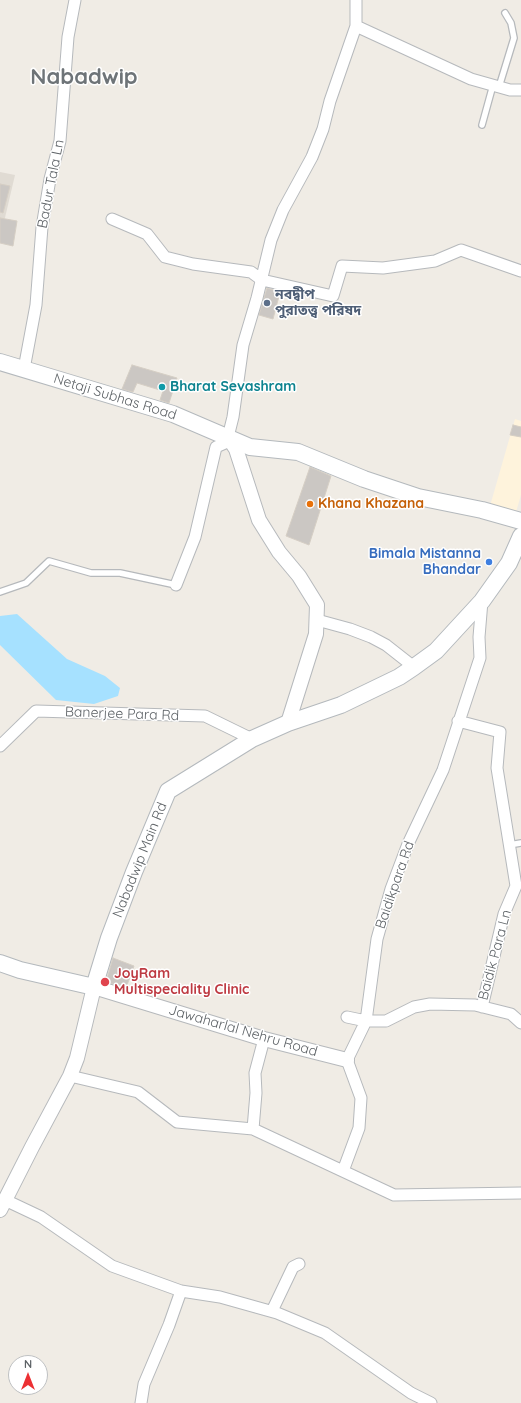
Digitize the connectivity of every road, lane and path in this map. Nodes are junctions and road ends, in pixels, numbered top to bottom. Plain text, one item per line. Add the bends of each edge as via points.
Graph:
1 (75, 0) edge
2 (356, 0) edge
3 (506, 13) dead end
4 (356, 26) junction
5 (496, 86) junction
6 (521, 90) edge
7 (482, 125) dead end
8 (112, 219) dead end
9 (521, 271) edge
10 (259, 278) junction
11 (0, 362) edge
12 (24, 368) junction
13 (227, 440) junction
14 (521, 521) edge
15 (521, 536) edge
16 (176, 585) joint
17 (0, 592) edge
18 (482, 601) junction
19 (317, 620) junction
20 (414, 667) junction
21 (458, 721) junction
22 (288, 723) junction
23 (252, 739) junction
24 (0, 746) edge
25 (521, 843) edge
26 (509, 844) junction
27 (0, 963) edge
28 (94, 987) junction
29 (482, 1007) junction
30 (347, 1017) dead end
31 (366, 1021) junction
32 (521, 1023) edge
33 (264, 1039) junction
34 (347, 1060) junction
35 (70, 1076) junction
36 (253, 1129) junction
37 (343, 1171) junction
38 (521, 1193) edge
39 (3, 1205) edge
40 (299, 1264) dead end
41 (181, 1291) junction
42 (272, 1311) junction
43 (140, 1403) edge
44 (431, 1403) edge

1 - 12 street, Badur Tala Ln via 68,37 60,141 50,179 42,227 36,305
2 - 4 street
3 - 5 lane via 514,38
4 - 5 street via 471,79
4 - 10 street via 323,129 312,156 283,210
5 - 6 street
5 - 7 lane
8 - 10 street via 148,234 165,257 193,264 251,272
9 - 10 street via 461,250 435,261 383,268 342,266 333,296
10 - 13 street via 243,345 233,417
11 - 12 main road, Netaji Subhas Road
12 - 13 main road, Netaji Subhas Road via 173,414
13 - 14 main road, Netaji Subhas Road via 250,447 298,452 418,498 482,510
13 - 16 street via 216,447 194,537
13 - 19 street via 236,449 259,520 278,552 299,576 317,605
15 - 18 main road, Nabadwip Main Rd via 509,563
16 - 17 lane via 124,574 91,573 49,561 26,583
18 - 20 main road, Nabadwip Main Rd via 436,651
18 - 21 street, Baidikpara Rd via 480,658
19 - 20 street via 371,637 386,645
19 - 22 street via 316,634
20 - 22 main road, Nabadwip Main Rd via 341,705
21 - 26 street, Baidik Para Ln via 500,732 498,768
21 - 31 street, Baidikpara Rd via 443,770 408,844 391,889 377,939
22 - 23 main road, Nabadwip Main Rd
23 - 24 street, Banerjee Para Rd via 205,716 36,711
23 - 28 main road, Nabadwip Main Rd via 168,791 109,938
25 - 26 lane
26 - 29 street, Baidik Para Ln via 516,886 504,914
27 - 28 main road, Jawaharlal Nehru Road
28 - 33 street, Jawaharlal Nehru Road
28 - 35 street, Nabadwip Main Rd
29 - 31 street via 430,1004 414,1007 386,1021
29 - 32 street via 511,1014
30 - 31 street
31 - 34 street, Baidikpara Rd
33 - 34 street, Jawaharlal Nehru Road
33 - 36 street via 255,1073
34 - 37 street via 361,1098 359,1128
35 - 36 street via 138,1092 177,1122
35 - 39 street, Nabadwip Main Rd
36 - 37 street
37 - 38 street via 394,1195
39 - 41 street via 40,1217 112,1266
40 - 42 street via 293,1267
41 - 42 street via 220,1297
41 - 43 street via 144,1384
42 - 44 street via 325,1333 411,1393

